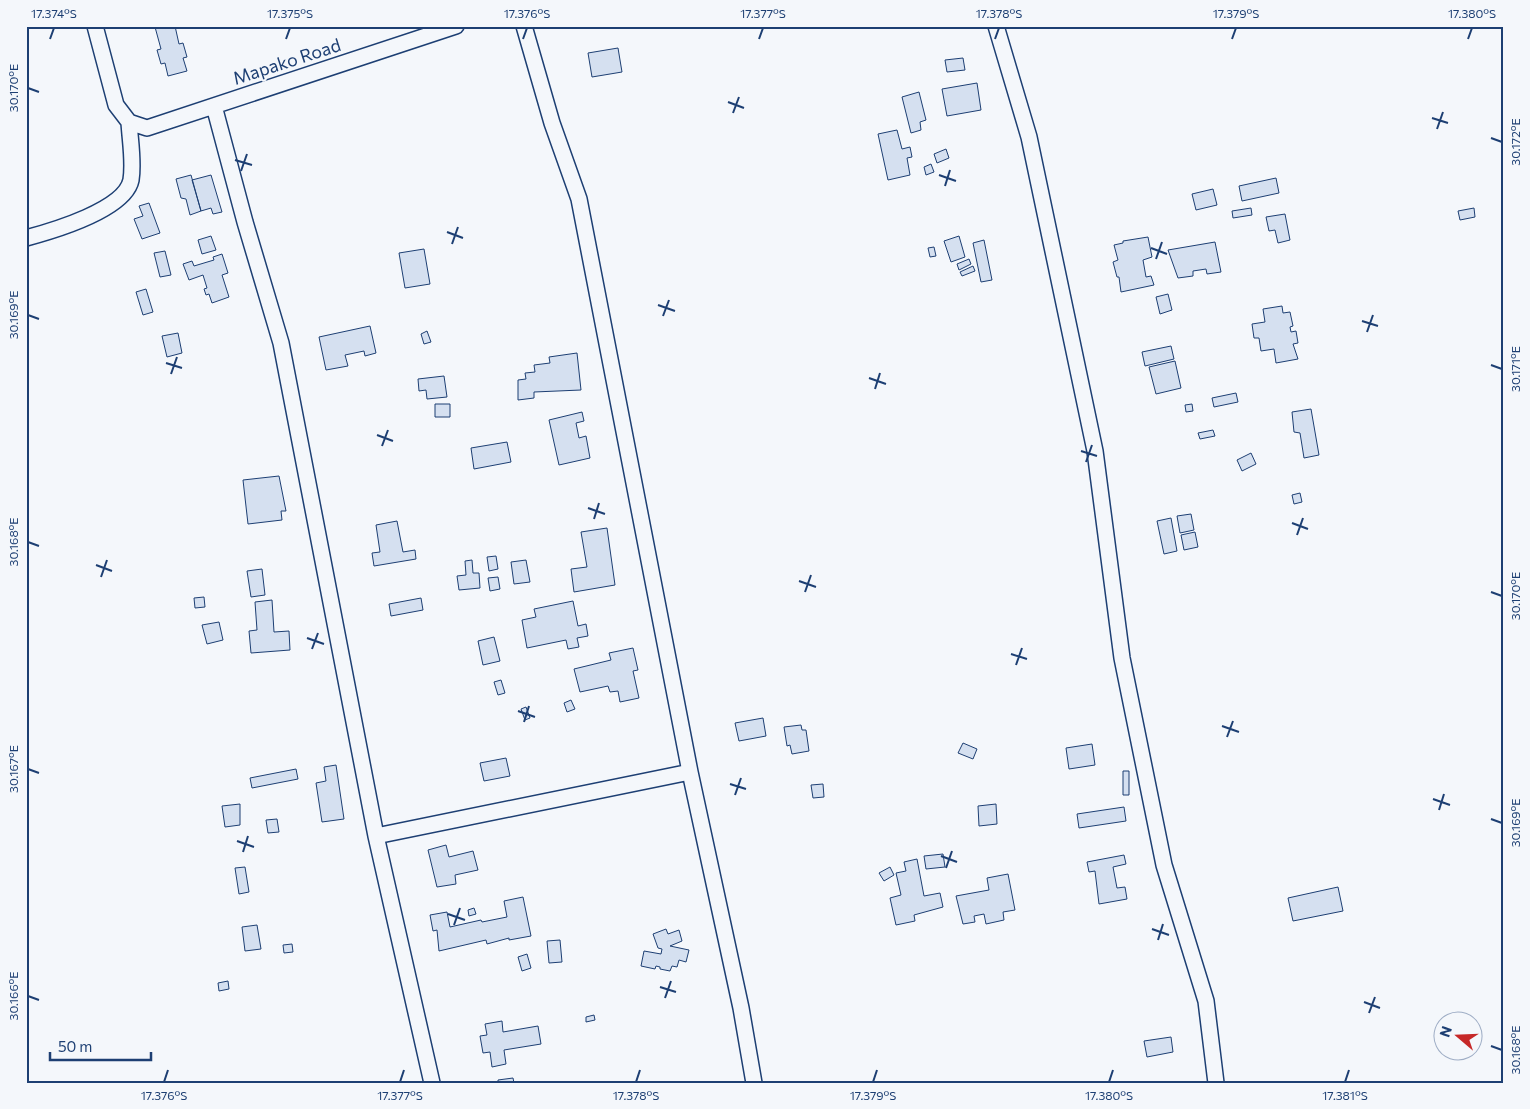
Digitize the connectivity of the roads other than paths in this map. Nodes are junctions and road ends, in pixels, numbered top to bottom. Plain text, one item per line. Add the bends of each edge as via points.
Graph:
1 (95, 26) edge
2 (456, 26) edge
3 (524, 26) edge
4 (996, 26) edge
5 (214, 106) junction
6 (129, 122) junction
7 (26, 238) edge
8 (690, 772) junction
9 (376, 836) junction
10 (432, 1083) edge
11 (754, 1083) edge
12 (1216, 1083) edge

1 - 6 street via 116,106
2 - 5 street, Mapako Road
3 - 8 street via 552,123 579,199
4 - 12 street via 1029,137 1095,451 1122,658 1164,865 1206,1001
5 - 6 street, Mapako Road via 147,128
5 - 9 street via 281,343
6 - 7 street via 131,182 115,204 62,228
8 - 9 street
8 - 11 street
9 - 10 street

